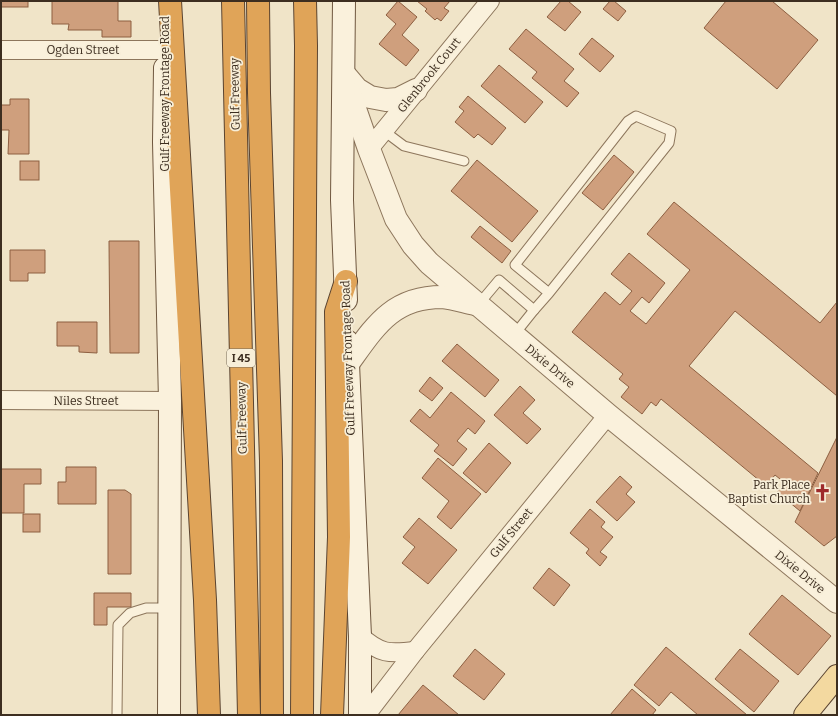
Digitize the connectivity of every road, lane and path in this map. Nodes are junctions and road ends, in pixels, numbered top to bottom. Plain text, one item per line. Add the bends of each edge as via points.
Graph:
1 (166, 1) edge
2 (170, 1) edge
3 (233, 1) edge
4 (258, 1) edge
5 (305, 1) edge
6 (344, 1) edge
7 (490, 1) edge
8 (1, 50) edge
9 (165, 50) junction
10 (343, 72) junction
11 (416, 90) junction
12 (384, 131) junction
13 (369, 149) junction
14 (464, 161) dead end
15 (346, 281) junction
16 (549, 293) junction
17 (478, 305) junction
18 (534, 310) junction
19 (514, 336) junction
20 (347, 365) junction
21 (1, 400) edge
22 (170, 401) junction
23 (608, 415) junction
24 (837, 602) edge
25 (169, 608) junction
26 (360, 636) junction
27 (415, 651) junction
28 (837, 676) edge
29 (117, 715) edge
30 (169, 715) edge
31 (209, 715) edge
32 (249, 715) edge
33 (272, 715) edge
34 (302, 715) edge
35 (332, 715) edge
36 (360, 715) edge
37 (366, 715) edge
38 (805, 715) edge

1 - 9 main road, Gulf Freeway Frontage Road
2 - 31 highway via 205,600
3 - 32 highway, Gulf Freeway / I 45
4 - 33 highway, Gulf Freeway / I 45 via 270,461
5 - 34 highway
6 - 10 main road, Gulf Freeway Frontage Road
7 - 11 street, Glenbrook Court
8 - 9 street, Ogden Street
9 - 22 main road, Gulf Freeway Frontage Road via 164,150
10 - 11 main road via 357,90 370,97 398,99
10 - 13 main road, Dixie Drive
10 - 15 main road, Gulf Freeway Frontage Road via 342,200
11 - 12 street, Glenbrook Court
12 - 13 street, Glenbrook Court
12 - 14 lane via 404,146
13 - 17 main road, Dixie Drive via 396,219 413,245
15 - 20 main road, Gulf Freeway Frontage Road
15 - 35 highway via 336,312 340,537
16 - 16 lane via 669,143 671,131 636,116 628,121 515,265
16 - 18 lane
17 - 18 lane via 499,280
17 - 19 main road, Dixie Drive
17 - 20 main road via 443,297 401,305 376,326
18 - 19 lane
19 - 23 main road, Dixie Drive
20 - 26 main road, Gulf Freeway Frontage Road
21 - 22 street, Niles Street
22 - 25 main road, Gulf Freeway Frontage Road
23 - 24 main road, Dixie Drive
23 - 27 street, Gulf Street
25 - 29 lane via 146,608 130,613 118,625
25 - 30 main road, Gulf Freeway Frontage Road
26 - 27 street via 372,647 384,651
26 - 36 main road, Gulf Freeway Frontage Road
27 - 37 street, Gulf Street
28 - 38 main road

